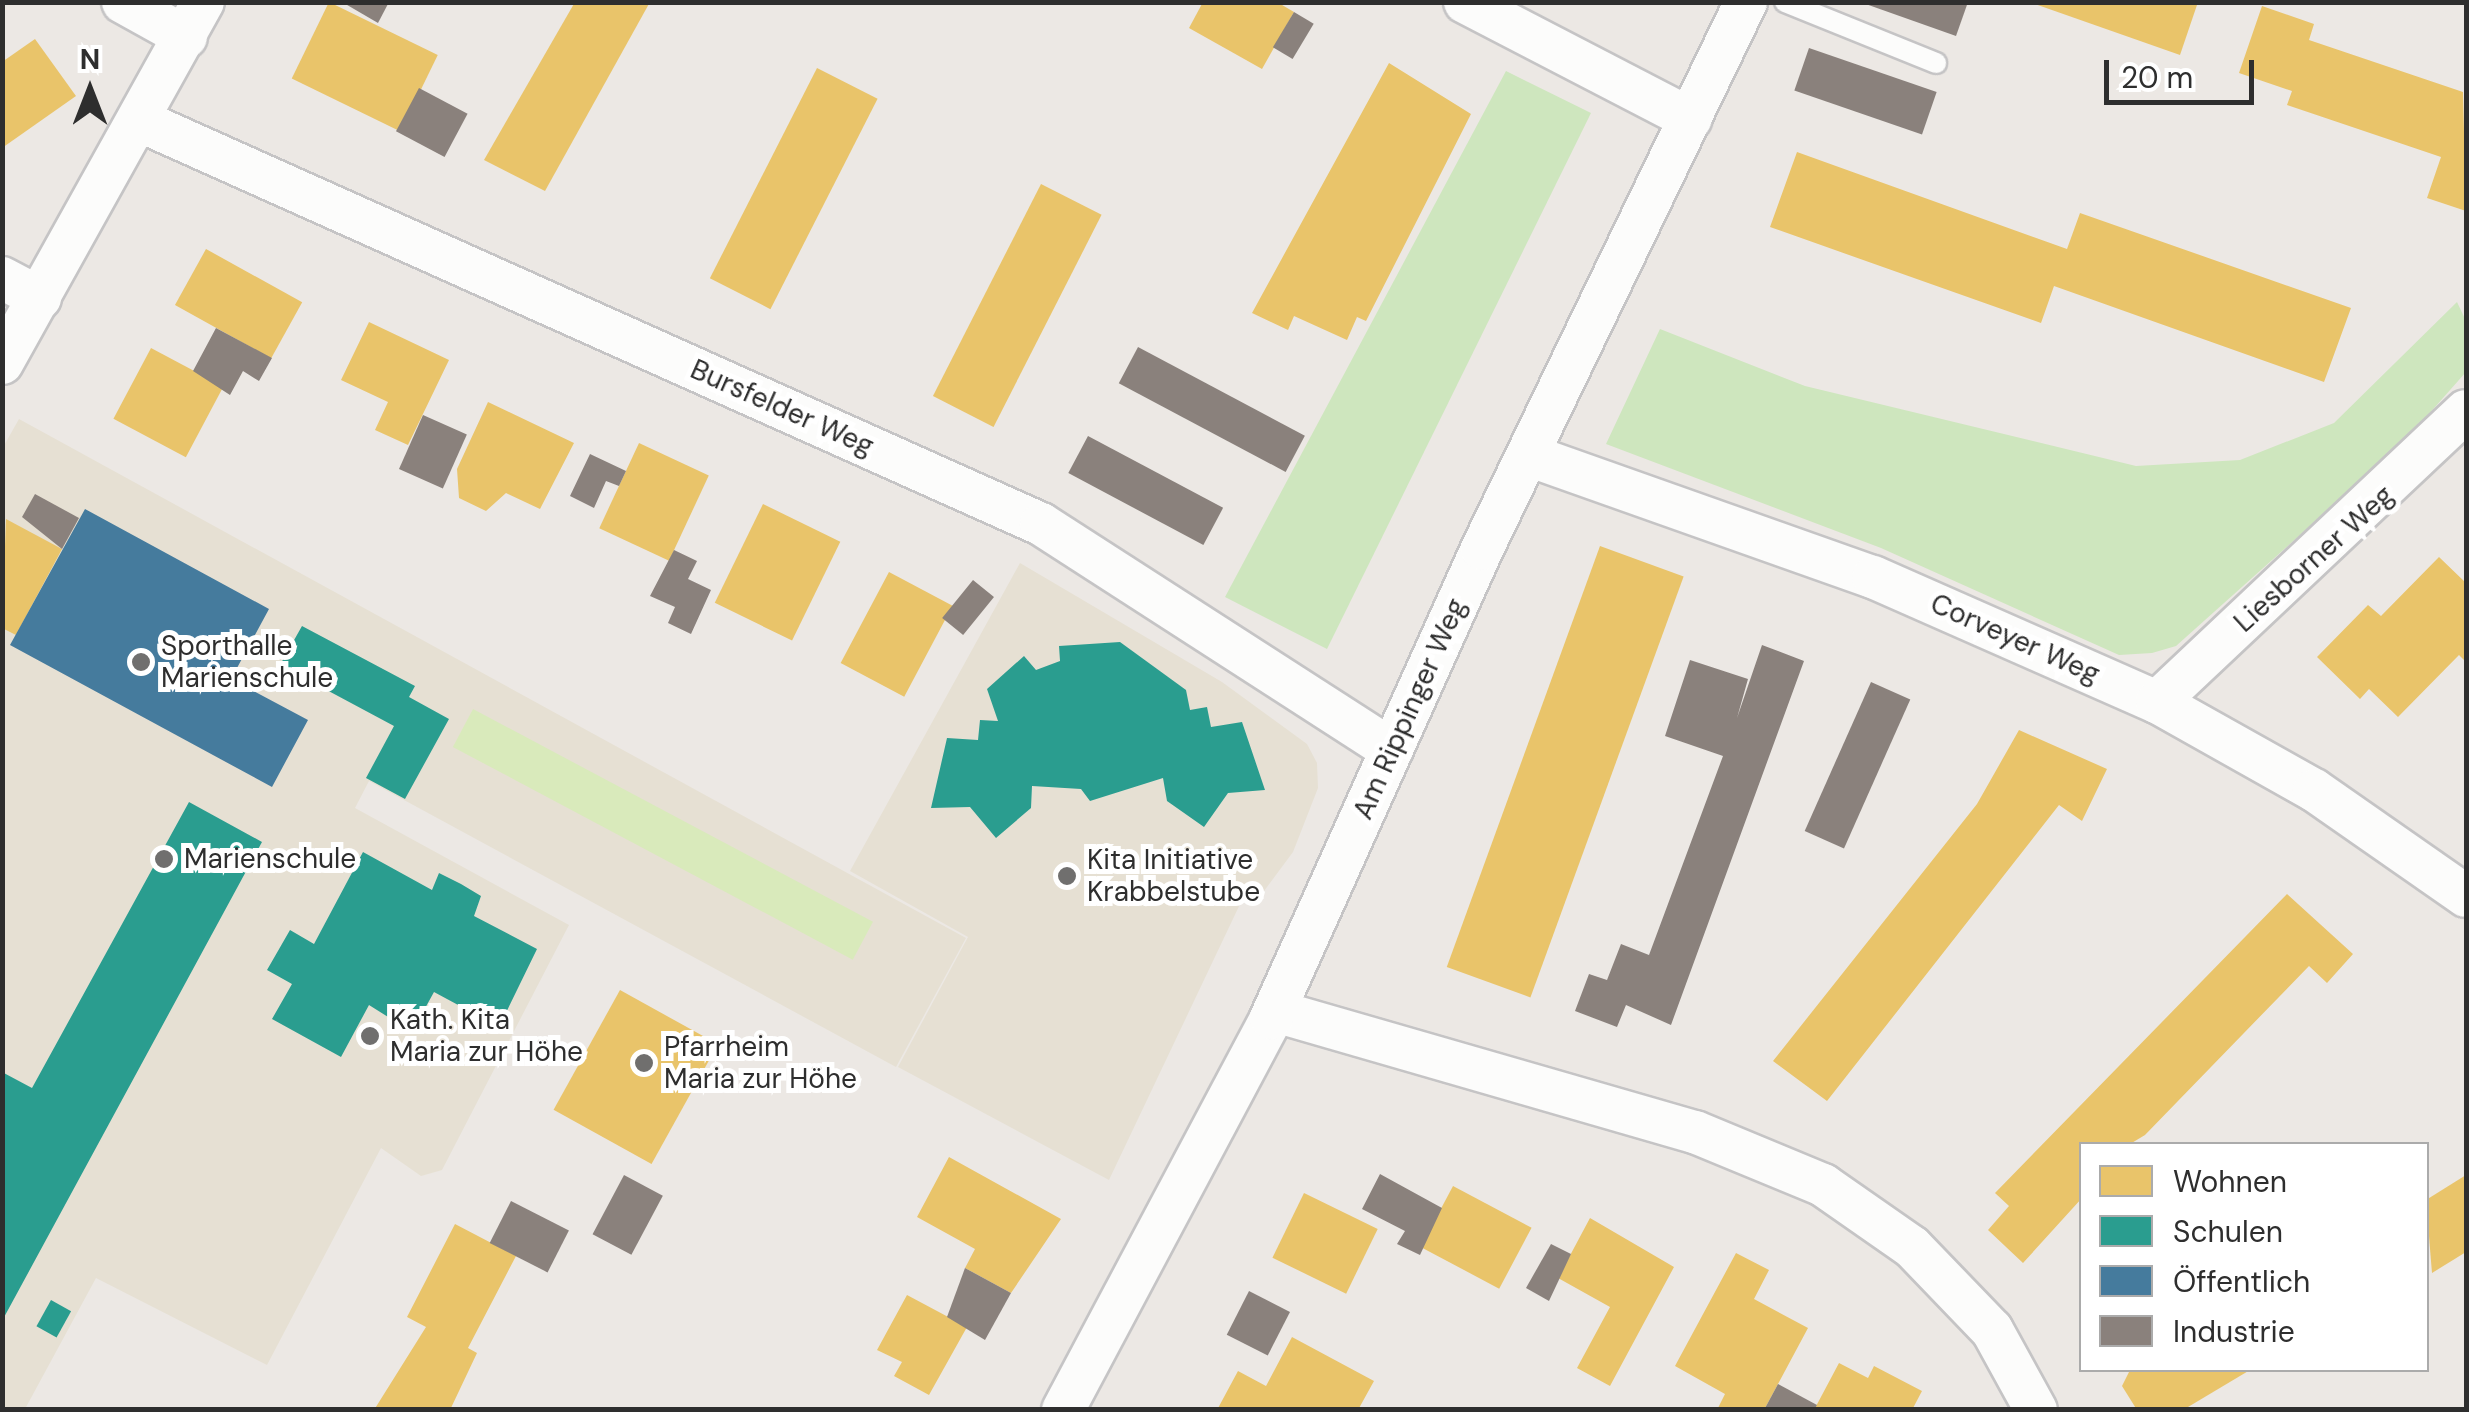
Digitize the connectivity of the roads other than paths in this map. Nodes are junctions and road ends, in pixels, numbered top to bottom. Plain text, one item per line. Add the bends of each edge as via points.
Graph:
1 (123, 2) edge
2 (1465, 2) edge
3 (1746, 2) edge
4 (1785, 2) edge
5 (195, 20) edge
6 (1936, 62) dead end
7 (1691, 119) junction
8 (143, 122) junction
9 (2, 278) edge
10 (40, 298) junction
11 (2, 364) edge
12 (2466, 412) edge
13 (1528, 454) junction
14 (2157, 702) junction
15 (1392, 750) junction
16 (2466, 896) edge
17 (1274, 1011) junction
18 (1063, 1410) edge
19 (2036, 1410) edge

1 - 5 street
2 - 7 street
3 - 7 street, Am Rippinger Weg
4 - 6 lane
5 - 8 street
7 - 13 street, Am Rippinger Weg
8 - 10 street
8 - 15 street, Bursfelder Weg via 1041,524
9 - 10 street
10 - 11 street
12 - 14 street, Liesborner Weg
13 - 14 street, Corveyer Weg via 1872,578
13 - 15 street, Am Rippinger Weg
14 - 16 street, Corveyer Weg via 2314,790
15 - 17 street, Am Rippinger Weg
17 - 18 street, Am Rippinger Weg
17 - 19 street via 1694,1132 1824,1185 1912,1247 1992,1330

